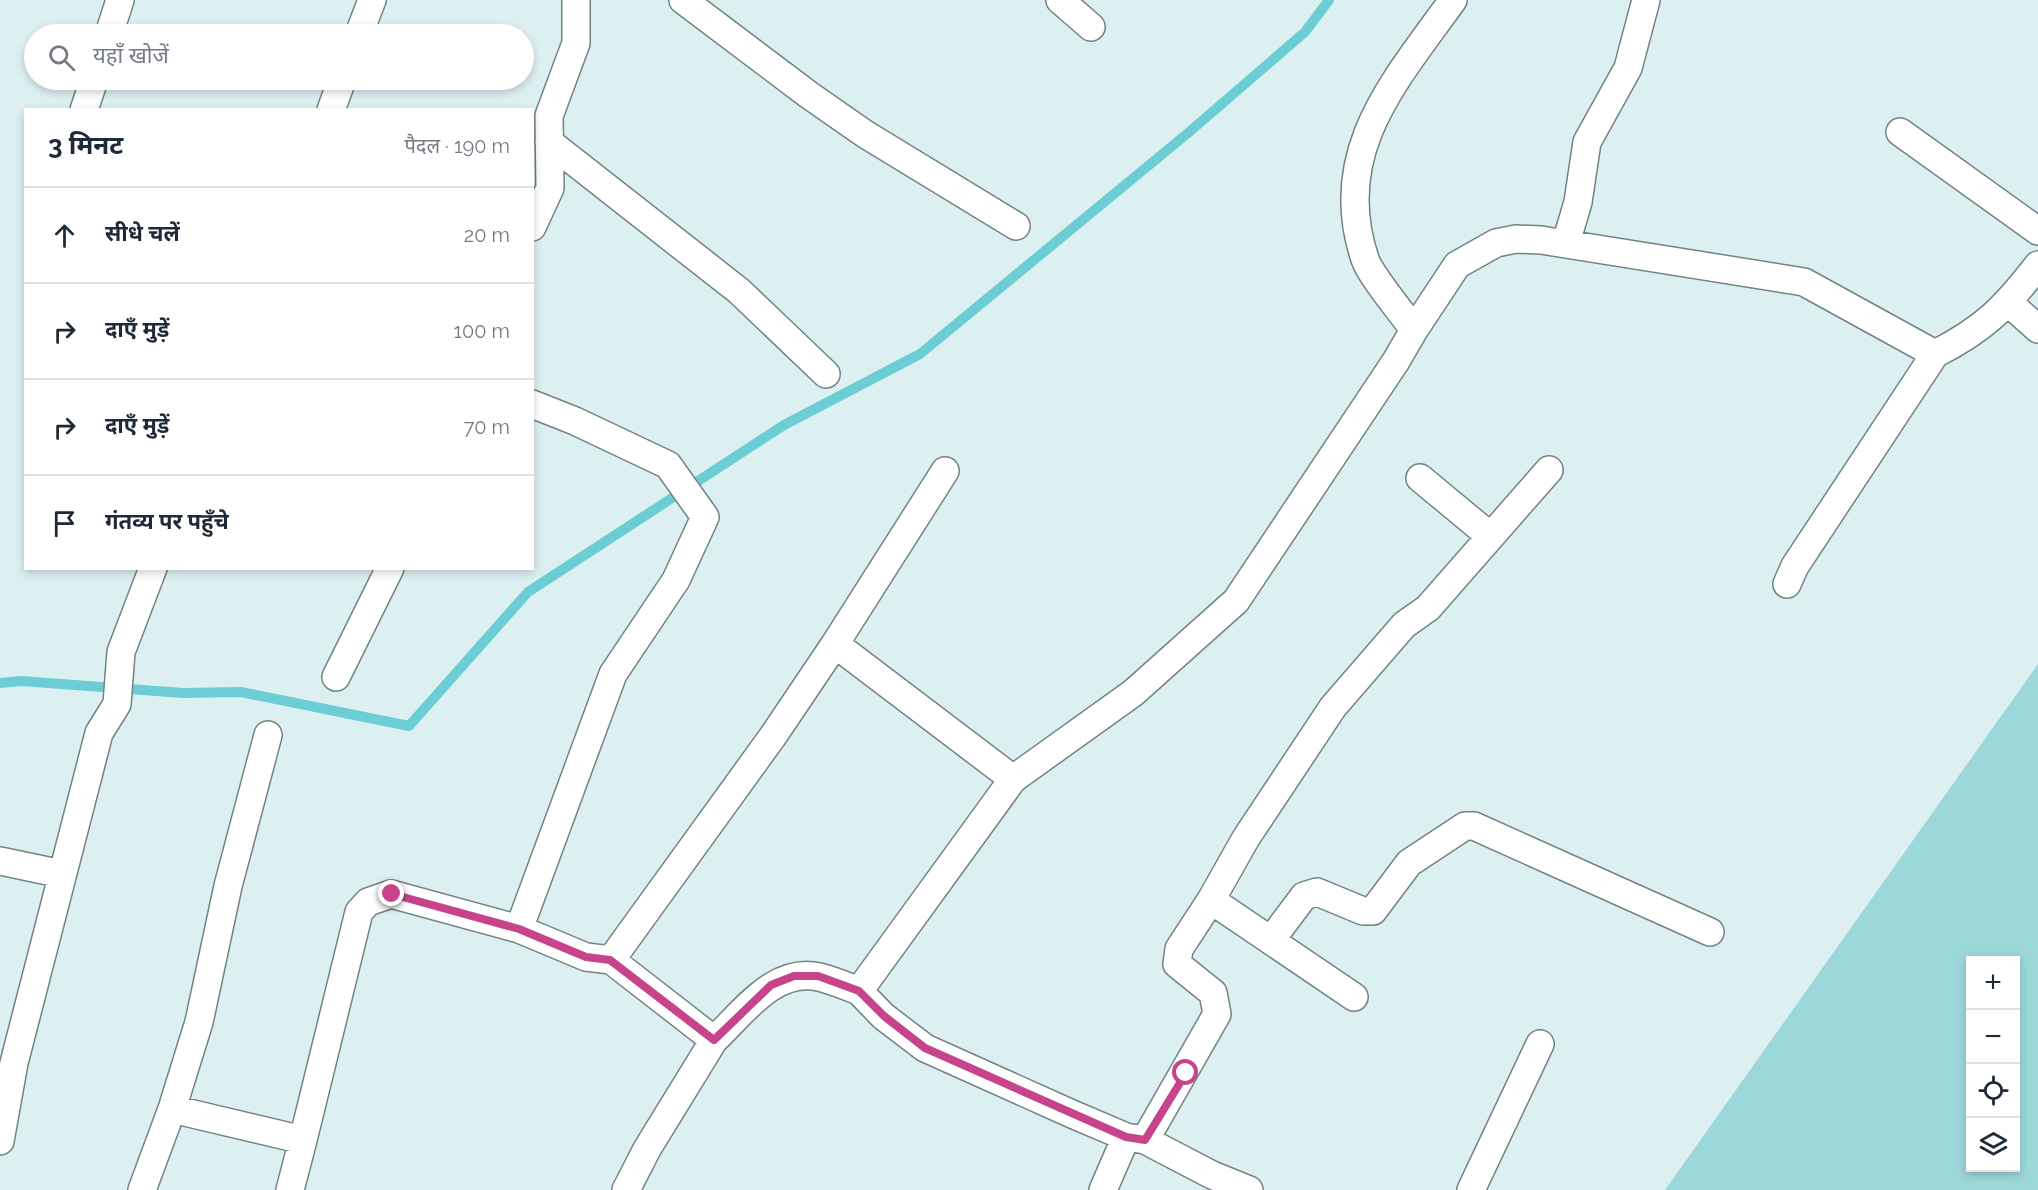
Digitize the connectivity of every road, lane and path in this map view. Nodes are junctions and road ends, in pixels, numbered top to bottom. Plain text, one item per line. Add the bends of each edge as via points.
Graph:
1 (120, 0) edge
2 (372, 0) edge
3 (576, 0) edge
4 (683, 0) edge
5 (1060, 0) edge
6 (1453, 0) edge
7 (1646, 0) edge
8 (112, 24) edge
9 (363, 24) edge
10 (1091, 27) dead end
11 (91, 90) edge
12 (338, 90) edge
13 (85, 108) edge
14 (332, 108) edge
15 (1900, 132) dead end
16 (549, 142) junction
17 (534, 222) edge
18 (1016, 226) dead end
19 (2038, 231) edge
20 (1566, 243) junction
21 (2038, 265) edge
22 (2009, 303) junction
23 (2038, 329) edge
24 (1414, 330) junction
25 (1935, 354) junction
26 (826, 374) dead end
27 (534, 405) edge
28 (1549, 470) dead end
29 (945, 471) dead end
30 (1420, 478) dead end
31 (1490, 536) junction
32 (152, 570) edge
33 (389, 570) edge
34 (1787, 584) dead end
35 (835, 644) junction
36 (336, 677) dead end
37 (268, 735) dead end
38 (1013, 779) junction
39 (0, 861) edge
40 (62, 874) junction
41 (1211, 900) junction
42 (519, 929) junction
43 (1710, 932) dead end
44 (1271, 940) junction
45 (610, 960) junction
46 (859, 991) junction
47 (1354, 997) dead end
48 (714, 1040) junction
49 (1540, 1044) dead end
50 (172, 1108) junction
51 (1136, 1139) junction
52 (303, 1140) junction
53 (0, 1141) edge
54 (142, 1190) edge
55 (290, 1190) edge
56 (626, 1190) edge
57 (1103, 1190) edge
58 (1249, 1190) edge
59 (1471, 1190) edge

1 - 8 street
2 - 9 street
3 - 16 street via 576,44 549,116
4 - 18 street via 865,134
5 - 10 street
6 - 24 street via 1386,93 1356,164 1352,195 1365,261
7 - 20 street via 1628,68 1587,142 1578,202
11 - 13 street
12 - 14 street
15 - 19 street
16 - 17 street via 550,188
16 - 26 street via 739,291
20 - 24 street via 1516,239 1496,243 1457,265
20 - 25 street via 1804,282
21 - 22 street
22 - 23 street
22 - 25 street via 1967,338
24 - 38 street via 1236,602 1133,693
25 - 34 street via 1795,566
27 - 42 street via 668,465 705,517 676,580 613,674
28 - 31 street
29 - 35 street
30 - 31 street
31 - 41 street via 1428,608 1404,625 1334,707 1246,838
32 - 40 street via 121,652 117,704 99,733
33 - 36 street
35 - 38 street
35 - 45 street
37 - 50 street via 228,886 199,1022
38 - 46 street
39 - 40 street
40 - 53 street via 15,1063
41 - 44 street
41 - 51 street via 1177,957 1178,964 1213,993 1217,1014
42 - 45 street via 586,957
42 - 52 street via 392,894 368,902 359,912
43 - 44 street via 1474,826 1465,826 1409,863 1373,911 1311,892
44 - 47 street
45 - 48 street
46 - 48 street via 818,976 794,976 771,985
46 - 51 street via 925,1048
48 - 56 street
49 - 59 street
50 - 52 street
50 - 54 street
51 - 57 street
51 - 58 street
52 - 55 street

